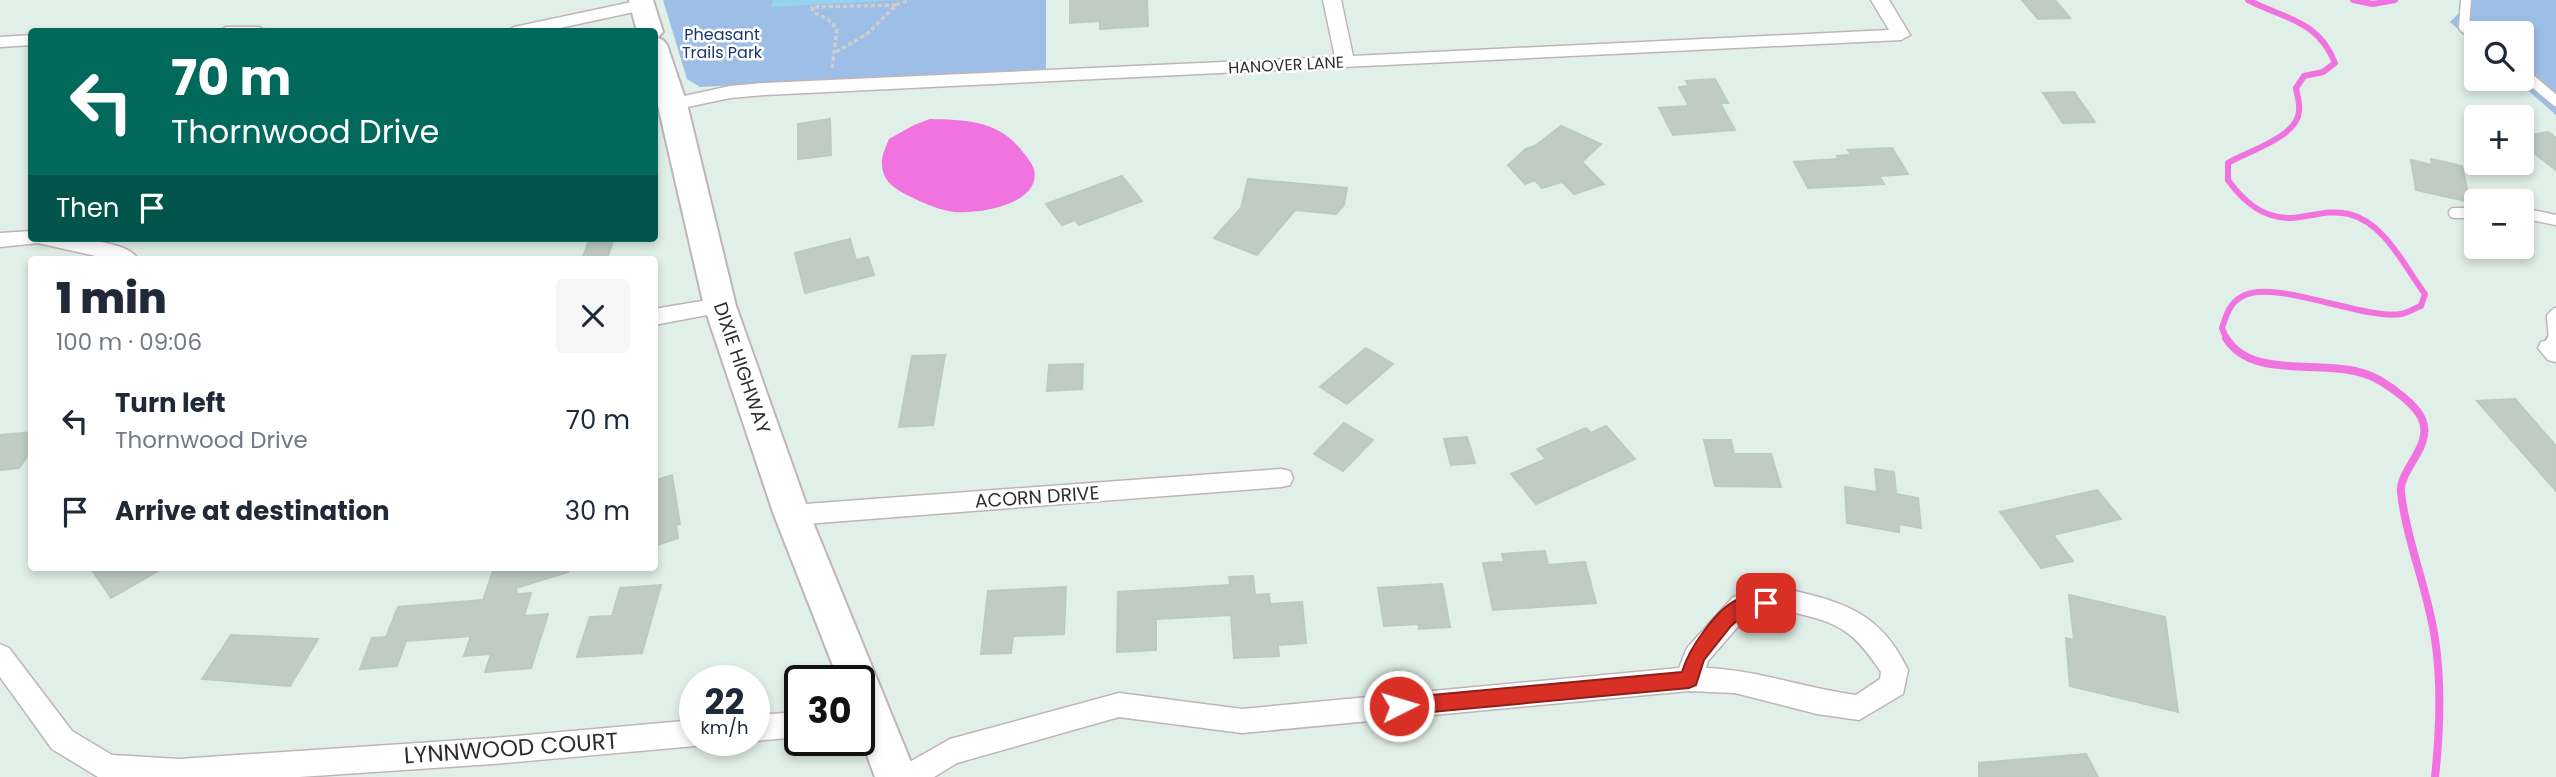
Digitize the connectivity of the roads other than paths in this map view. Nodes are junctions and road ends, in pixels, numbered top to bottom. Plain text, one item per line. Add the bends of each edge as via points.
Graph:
1 (1332, 0) edge
2 (1880, 0) edge
3 (2466, 0) edge
4 (642, 3) edge
5 (2464, 21) edge
6 (532, 28) edge
7 (649, 28) edge
8 (28, 40) edge
9 (0, 41) edge
10 (658, 57) edge
11 (1345, 62) junction
12 (2534, 82) edge
13 (2556, 101) edge
14 (673, 104) junction
15 (2454, 213) dead end
16 (2464, 213) edge
17 (2534, 215) edge
18 (2556, 220) edge
19 (28, 238) edge
20 (0, 240) edge
21 (63, 242) edge
22 (121, 256) edge
23 (720, 306) junction
24 (2556, 313) edge
25 (658, 316) edge
26 (2552, 351) edge
27 (1281, 478) dead end
28 (792, 516) junction
29 (0, 656) edge
30 (853, 665) edge
31 (1689, 679) junction
32 (679, 734) edge
33 (875, 734) edge
34 (896, 777) edge
35 (909, 777) edge

1 - 11 street
2 - 11 street, HANOVER LANE via 1900,35
3 - 5 lane
4 - 6 street
4 - 7 main road
8 - 9 street
10 - 14 main road, DIXIE HIGHWAY
11 - 14 street, HANOVER LANE via 730,92
12 - 13 lane
14 - 23 main road, DIXIE HIGHWAY
15 - 16 lane
17 - 18 lane
19 - 20 street
21 - 22 street
23 - 25 street
23 - 28 main road, DIXIE HIGHWAY
24 - 26 lane via 2552,317
27 - 28 street, ACORN DRIVE
28 - 30 main road, DIXIE HIGHWAY
29 - 32 street, LYNNWOOD COURT via 62,740 108,768 179,772
31 - 31 street via 1735,681 1858,708 1893,686 1895,670 1870,634 1834,611 1791,601 1742,605 1696,656
31 - 35 street via 1242,721 1119,705 950,751
33 - 34 main road, DIXIE HIGHWAY

